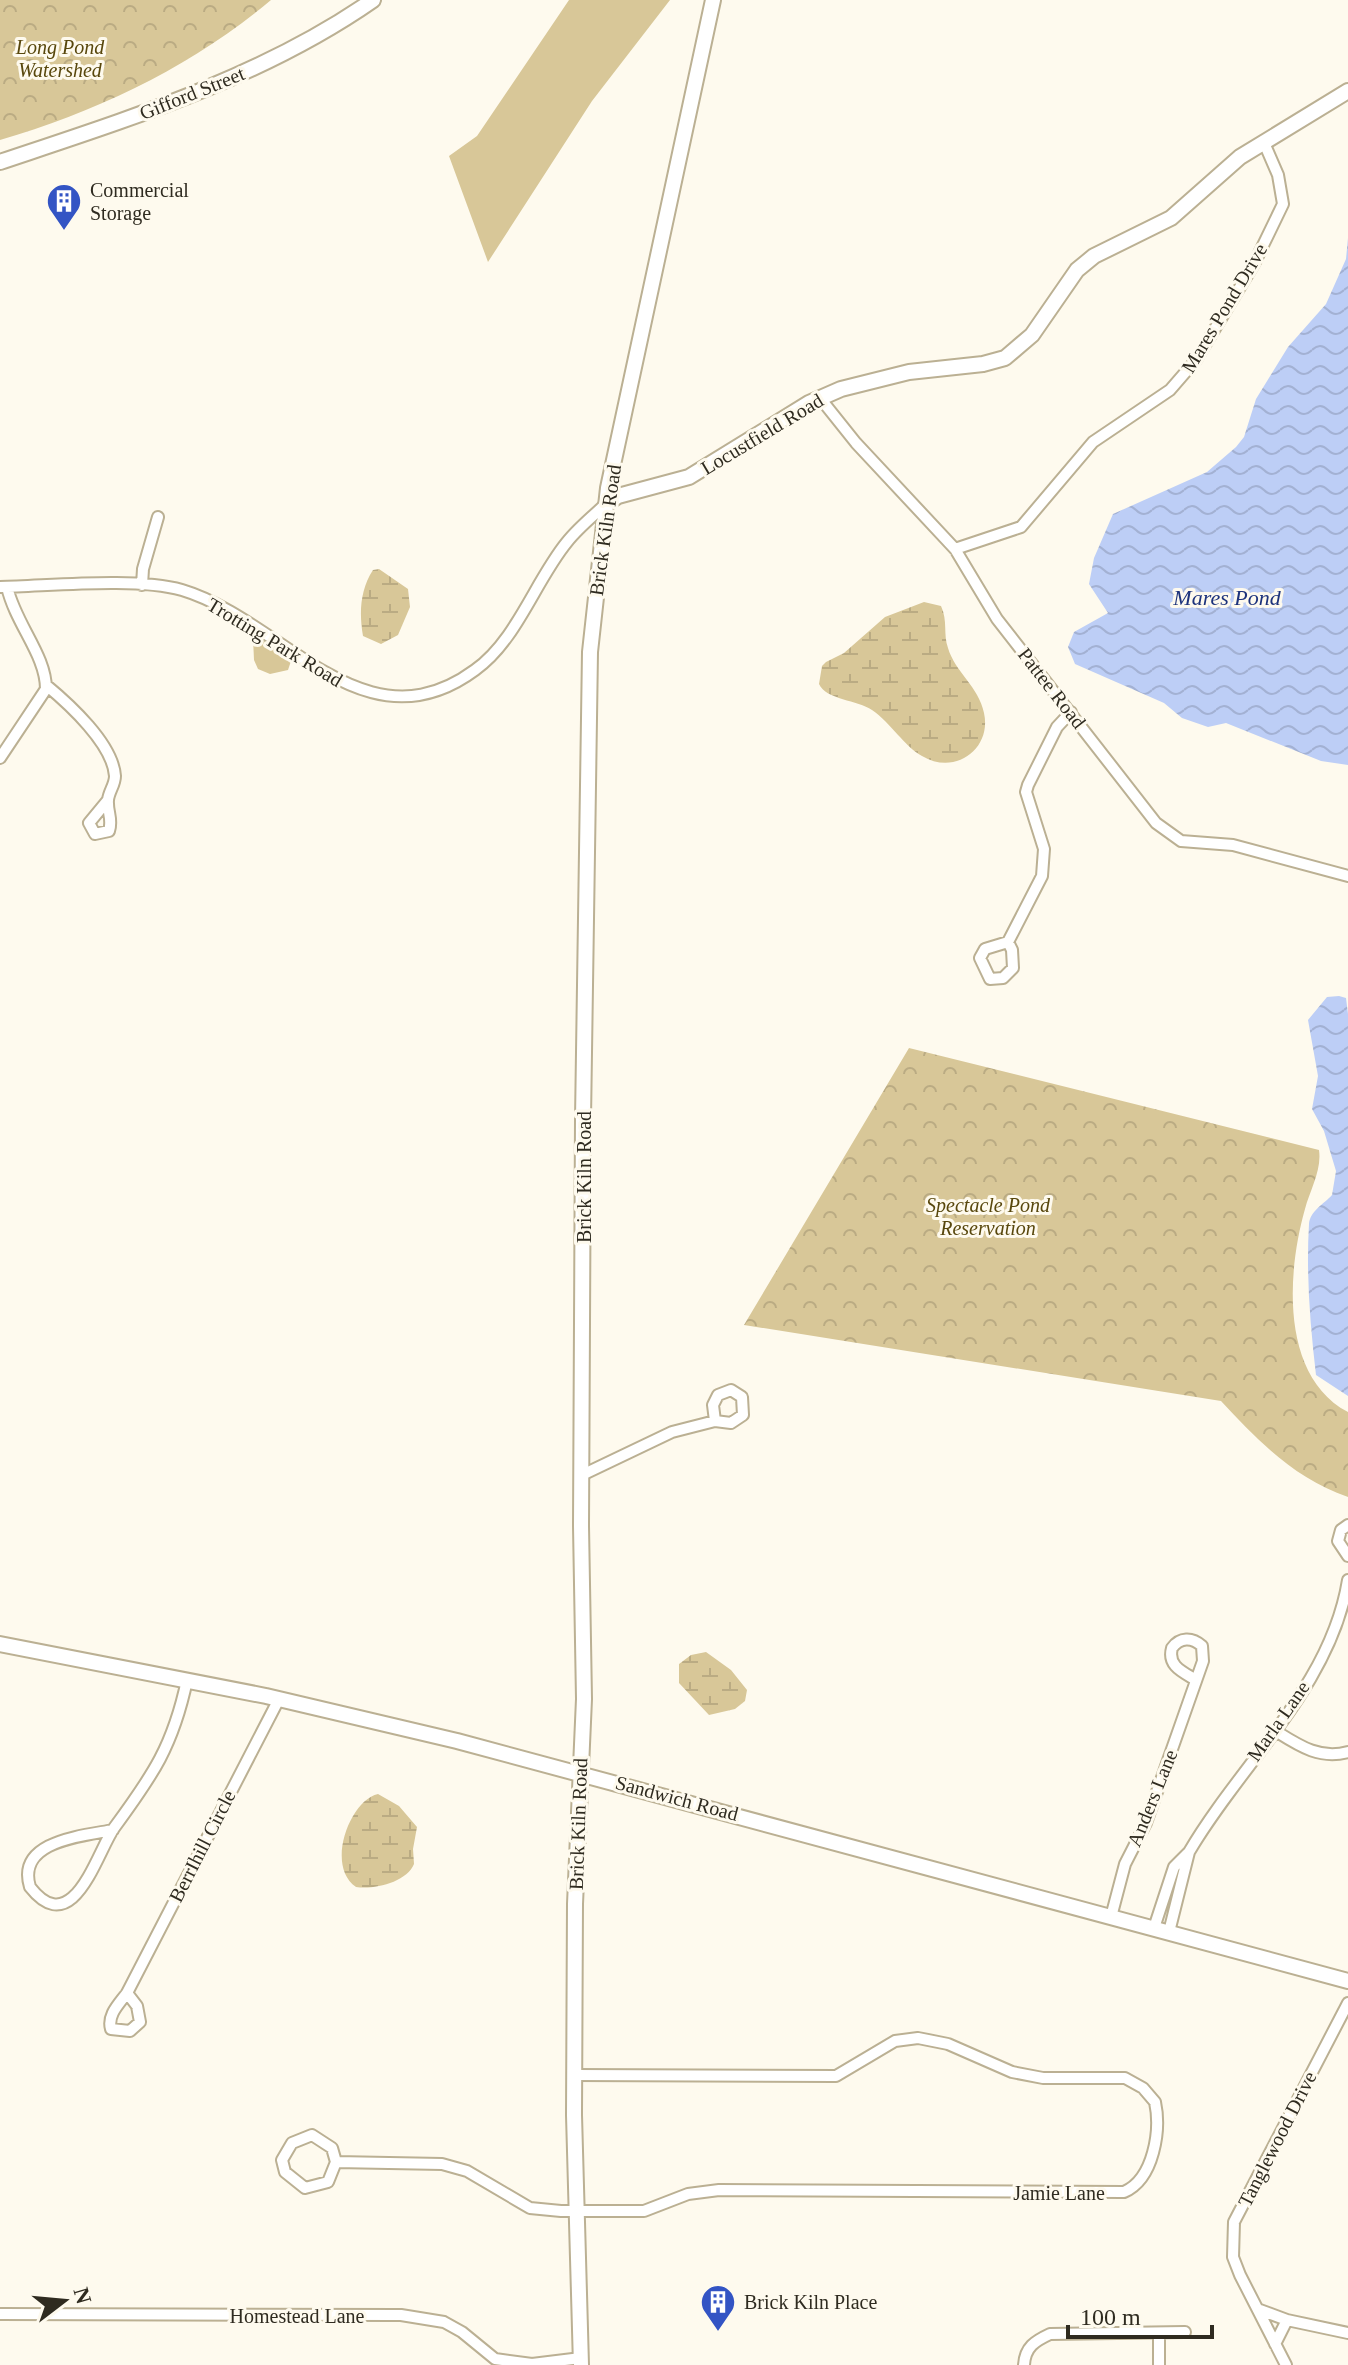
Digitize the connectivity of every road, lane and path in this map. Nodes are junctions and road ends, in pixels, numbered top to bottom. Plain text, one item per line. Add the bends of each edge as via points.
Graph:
1 (373, 0) edge
2 (713, 0) edge
3 (1348, 91) edge
4 (1265, 145) junction
5 (0, 162) edge
6 (820, 398) junction
7 (606, 504) junction
8 (158, 517) dead end
9 (955, 549) junction
10 (142, 585) junction
11 (4, 587) edge
12 (46, 685) junction
13 (1071, 712) junction
14 (0, 758) edge
15 (108, 800) dead end
16 (1348, 876) edge
17 (1008, 942) dead end
18 (715, 1421) dead end
19 (582, 1475) junction
20 (1348, 1525) edge
21 (1348, 1556) edge
22 (1348, 1580) edge
23 (0, 1644) edge
24 (187, 1680) junction
25 (1196, 1680) dead end
26 (279, 1699) junction
27 (1274, 1730) junction
28 (1348, 1752) edge
29 (580, 1772) junction
30 (113, 1830) junction
31 (1111, 1917) junction
32 (1161, 1930) junction
33 (1348, 1981) edge
34 (127, 1993) dead end
35 (1348, 2003) edge
36 (574, 2075) junction
37 (336, 2162) junction
38 (577, 2211) junction
39 (1260, 2310) junction
40 (0, 2314) edge
41 (1287, 2320) junction
42 (1185, 2332) dead end
43 (1348, 2333) edge
44 (1159, 2334) junction
45 (1275, 2344) junction
46 (581, 2362) edge
47 (1024, 2365) edge
48 (1159, 2365) edge
49 (1286, 2365) edge

1 - 5 main road, Gifford Street via 300,44 221,82
2 - 7 main road, Brick Kiln Road
3 - 4 main road, Locustfield Road
4 - 6 main road, Locustfield Road via 1240,157 1164,223 1094,256 1077,270 1032,335 1005,358 877,378
4 - 9 street, Mares Pond Drive via 1283,204 1196,360 1170,390 1093,442 1021,527
6 - 7 main road, Locustfield Road via 689,477
6 - 9 street, Pattee Road
7 - 10 street, Trotting Park Road via 566,543 478,669 447,688 413,696 367,693 334,681 205,598
7 - 19 main road, Brick Kiln Road via 590,652 587,768
8 - 10 street
9 - 13 street, Pattee Road via 997,619
10 - 11 street, Trotting Park Road
11 - 12 street via 42,660
12 - 14 street
12 - 15 street via 78,713 112,764 115,778
13 - 16 street, Pattee Road via 1156,823 1181,841 1233,845
13 - 17 street via 1057,727 1026,792 1044,849 1042,876
18 - 19 street via 659,1437
19 - 29 main road, Brick Kiln Road
20 - 21 street via 1338,1541
22 - 27 street, Marla Lane via 1328,1646
23 - 24 main road, Sandwich Road
24 - 26 main road, Sandwich Road
24 - 30 street via 163,1759
25 - 31 street, Anders Lane via 1151,1811 1125,1864
26 - 29 main road, Sandwich Road
26 - 34 street, BerrIhill Circle
27 - 28 street via 1313,1752
27 - 32 street, Marla Lane via 1189,1852
29 - 31 main road, Sandwich Road
29 - 36 main road, Brick Kiln Road
30 - 30 street via 91,1877 73,1897 45,1901 30,1887 29,1866 42,1848
31 - 32 main road, Sandwich Road
32 - 33 main road, Sandwich Road
35 - 39 street, Tanglewood Drive via 1234,2222 1233,2257 1245,2290
36 - 38 main road, Brick Kiln Road
36 - 38 street, Jamie Lane via 836,2076 895,2041 918,2038 1043,2078 1125,2078 1149,2093 1157,2118 1151,2158 1136,2184 1124,2192 719,2190 688,2194 644,2211
37 - 37 street via 328,2182 305,2188 285,2172 282,2160 292,2143 312,2135 332,2148
37 - 38 street via 442,2164 467,2171 530,2208
38 - 46 main road, Brick Kiln Road
39 - 41 street
39 - 45 street, Tanglewood Drive
40 - 46 street, Homestead Lane via 401,2315 444,2322 495,2359
41 - 43 street
41 - 45 street
42 - 44 street
44 - 47 street via 1050,2334 1033,2342
44 - 48 street
45 - 49 street, Tanglewood Drive

